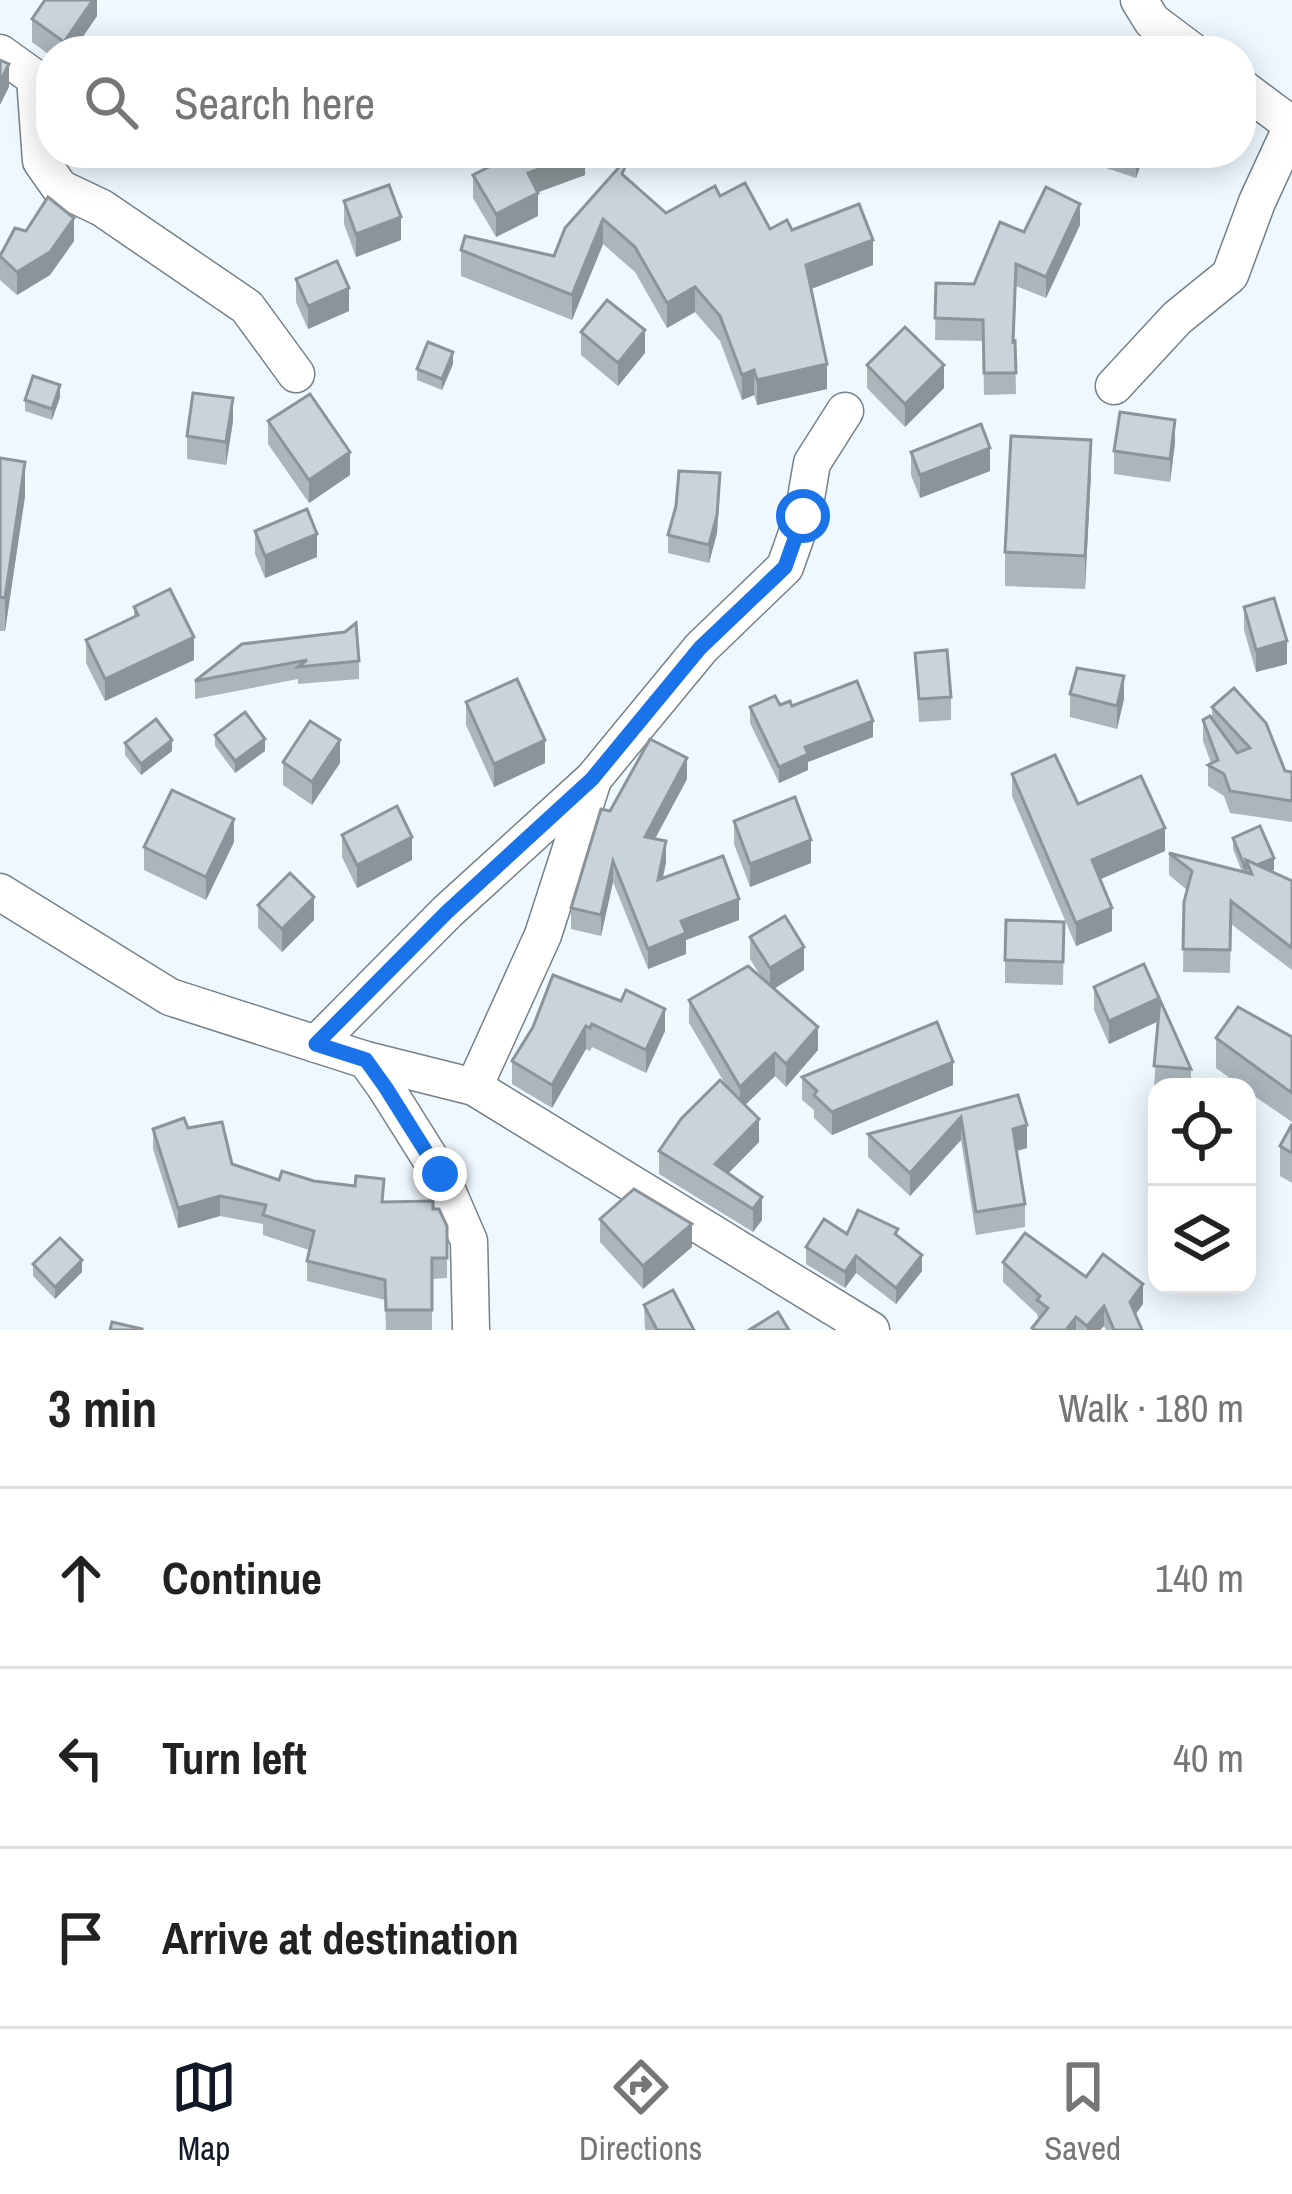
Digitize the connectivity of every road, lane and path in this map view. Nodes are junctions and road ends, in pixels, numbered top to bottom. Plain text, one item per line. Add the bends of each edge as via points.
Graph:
1 (1138, 0) edge
2 (1172, 36) edge
3 (0, 53) edge
4 (1256, 98) edge
5 (36, 101) edge
6 (1292, 126) edge
7 (46, 168) edge
8 (296, 374) dead end
9 (1114, 386) dead end
10 (845, 411) dead end
11 (592, 779) junction
12 (0, 892) edge
13 (316, 1044) junction
14 (366, 1060) junction
15 (474, 1087) junction
16 (471, 1330) edge
17 (871, 1330) edge

1 - 2 street
3 - 5 street via 34,77
4 - 6 street
6 - 9 street via 1230,275
7 - 8 street via 60,188 247,307
10 - 11 street via 812,463 785,567 700,648
11 - 13 street
11 - 15 street via 543,935
12 - 13 street via 170,998
13 - 14 street
14 - 15 street
14 - 16 street via 440,1174 469,1241
15 - 17 street

